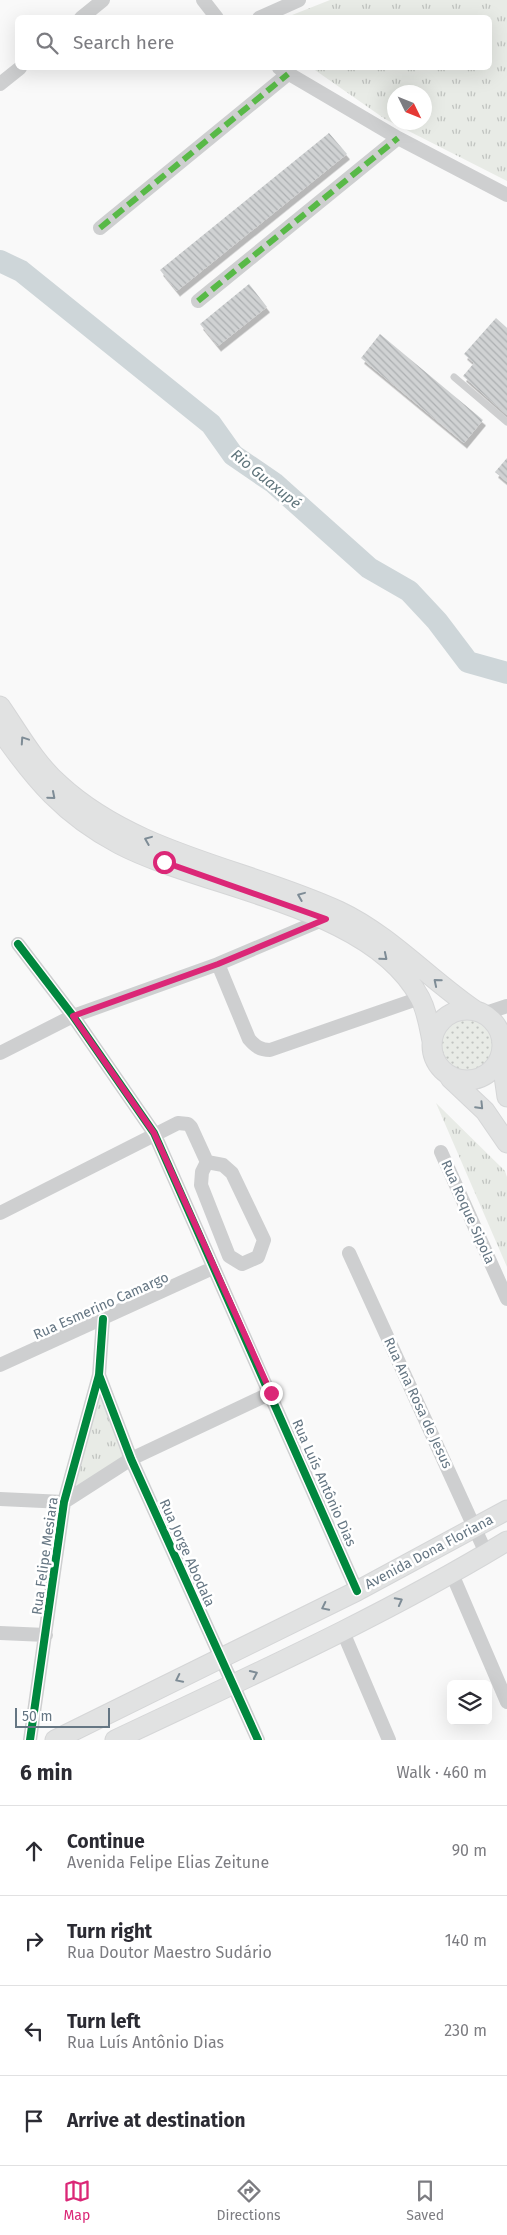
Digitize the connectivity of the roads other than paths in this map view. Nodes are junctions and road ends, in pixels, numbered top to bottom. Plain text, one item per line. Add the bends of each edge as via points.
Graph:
1 (103, 0) edge
2 (203, 0) edge
3 (299, 0) edge
4 (86, 15) edge
5 (215, 15) edge
6 (266, 15) edge
7 (18, 70) edge
8 (284, 71) edge
9 (0, 84) edge
10 (398, 138) junction
11 (507, 195) edge
12 (100, 228) dead end
13 (198, 301) dead end
14 (454, 377) dead end
15 (507, 422) edge
16 (0, 706) edge
17 (0, 730) edge
18 (332, 915) junction
19 (18, 944) dead end
20 (218, 964) junction
21 (420, 998) junction
22 (507, 1006) edge
23 (480, 1013) junction
24 (73, 1016) junction
25 (432, 1041) junction
26 (0, 1053) edge
27 (501, 1055) junction
28 (447, 1075) junction
29 (507, 1097) edge
30 (154, 1133) junction
31 (507, 1143) edge
32 (441, 1152) dead end
33 (208, 1162) junction
34 (0, 1213) edge
35 (349, 1253) dead end
36 (213, 1268) junction
37 (507, 1299) edge
38 (103, 1319) junction
39 (0, 1365) edge
40 (99, 1375) junction
41 (271, 1393) junction
42 (131, 1460) junction
43 (0, 1499) edge
44 (64, 1502) junction
45 (507, 1510) edge
46 (475, 1528) junction
47 (507, 1540) edge
48 (486, 1553) junction
49 (452, 1574) junction
50 (357, 1591) junction
51 (343, 1632) junction
52 (0, 1633) edge
53 (46, 1635) junction
54 (220, 1658) junction
55 (232, 1684) junction
56 (507, 1702) edge
57 (30, 1740) edge
58 (55, 1740) edge
59 (115, 1740) edge
60 (258, 1740) edge
61 (389, 1740) edge

1 - 4 street
2 - 5 street
3 - 6 street
7 - 9 street
8 - 10 street
8 - 12 street
10 - 11 street
10 - 13 street
14 - 15 lane
18 -> 16 main road via 106,820 58,784
17 -> 18 main road via 43,788 88,825 119,844 164,862
18 - 20 street
18 -> 21 main road via 406,978
23 -> 18 main road via 393,946
19 - 24 street, Rua Luís Antônio Dias
20 - 21 street via 249,1039 254,1046 264,1050
20 - 24 street
21 - 25 main road
22 - 23 street
23 - 25 main road via 461,1011 447,1016 437,1027
23 - 27 main road via 499,1030
24 - 26 street
24 - 30 street, Rua Luís Antônio Dias
25 - 28 main road via 436,1063
27 - 28 main road via 493,1069 479,1079 463,1081
27 - 29 main road
28 -> 31 main road via 485,1111
30 - 33 street via 178,1123 188,1124
30 - 34 street
30 - 36 street, Rua Luís Antônio Dias
32 - 37 street, Rua Roque Sipola
33 - 33 street via 223,1165 232,1173 264,1240 258,1257 250,1262 242,1264 229,1256 201,1185 202,1172
35 - 46 street, Rua Ana Rosa de Jesus
36 - 38 street, Rua Esmerino Camargo
36 - 41 street, Rua Luís Antônio Dias
38 - 39 street, Rua Esmerino Camargo
38 - 40 street, Rua Felipe Mesiara
40 - 42 street, Rua Jorge Abodala
40 - 44 street, Rua Felipe Mesiara
41 - 42 street
41 - 50 street, Rua Luís Antônio Dias
42 - 44 street
42 - 54 street, Rua Jorge Abodala
43 - 44 street
44 - 53 street, Rua Felipe Mesiara
45 - 46 main road, Avenida Dona Floriana
46 - 48 street, Rua Ana Rosa de Jesus
46 - 50 main road, Avenida Dona Floriana
47 - 48 main road, Avenida Dona Floriana
48 - 49 main road, Avenida Dona Floriana
51 -> 49 main road, Avenida Dona Floriana
49 - 56 street
50 -> 54 main road, Avenida Dona Floriana
55 -> 51 main road, Avenida Dona Floriana
51 - 61 street
52 - 53 street
53 - 57 street, Rua Felipe Mesiara
54 - 55 street, Rua Jorge Abodala
54 -> 58 main road, Avenida Dona Floriana
55 - 59 main road, Avenida Dona Floriana
55 - 60 street, Rua Jorge Abodala

